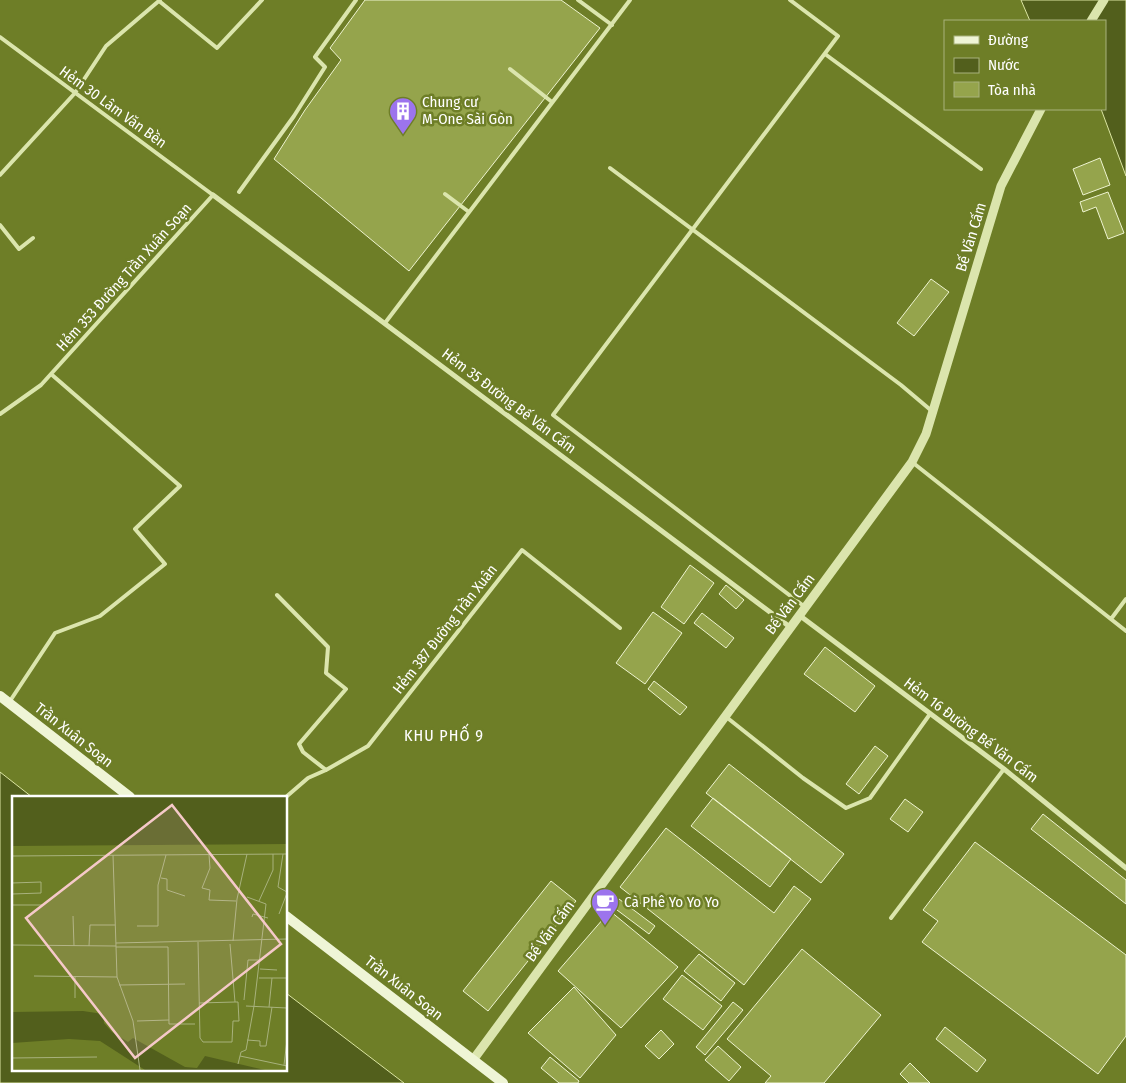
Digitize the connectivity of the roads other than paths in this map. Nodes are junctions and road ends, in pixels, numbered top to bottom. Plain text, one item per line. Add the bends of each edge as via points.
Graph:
1 (262, 0) edge
2 (356, 0) edge
3 (578, 0) edge
4 (630, 0) edge
5 (790, 0) edge
6 (1104, 0) edge
7 (160, 1) edge
8 (1093, 20) edge
9 (612, 24) junction
10 (0, 37) edge
11 (824, 54) junction
12 (510, 69) dead end
13 (75, 93) junction
14 (552, 102) junction
15 (1038, 113) edge
16 (610, 168) dead end
17 (980, 170) dead end
18 (0, 174) edge
19 (239, 192) dead end
20 (445, 194) dead end
21 (213, 195) junction
22 (469, 212) junction
23 (0, 225) edge
24 (692, 230) junction
25 (33, 238) dead end
26 (385, 323) junction
27 (51, 374) junction
28 (932, 412) junction
29 (0, 414) edge
30 (912, 462) junction
31 (277, 595) dead end
32 (1126, 599) edge
33 (805, 607) junction
34 (799, 615) junction
35 (1111, 619) junction
36 (790, 627) junction
37 (620, 628) dead end
38 (1126, 631) edge
39 (0, 696) edge
40 (9, 703) junction
41 (930, 714) junction
42 (725, 716) junction
43 (326, 770) junction
44 (1004, 770) junction
45 (129, 796) edge
46 (287, 796) edge
47 (1126, 868) edge
48 (288, 918) edge
49 (891, 918) dead end
50 (473, 1060) junction
51 (503, 1083) edge

1 - 7 lane via 217,48
2 - 19 lane via 315,57 325,67
3 - 9 lane
4 - 9 lane
5 - 11 lane via 838,36
6 - 8 street
7 - 13 lane via 106,46
9 - 14 lane
10 - 13 lane, Hẻm 30 Lâm Văn Bền
11 - 17 lane
11 - 24 lane
12 - 14 lane
13 - 18 lane
13 - 21 lane, Hẻm 30 Lâm Văn Bền
14 - 22 lane
15 - 28 street, Bế Văn Cấm via 1001,186
16 - 24 lane
20 - 22 lane
21 - 26 street, Hẻm 35 Đường Bế Văn Cấm
21 - 27 lane, Hẻm 353 Đường Trần Xuân Soạn
22 - 26 lane
23 - 25 lane via 19,250
24 - 28 lane via 901,385
24 - 33 lane via 553,415
26 - 36 street, Hẻm 35 Đường Bế Văn Cấm
27 - 29 lane, Hẻm 353 Đường Trần Xuân Soạn
27 - 40 lane via 180,486 135,529 165,564 100,616 55,633
28 - 30 street, Bế Văn Cấm via 926,434
30 - 33 street, Bế Văn Cấm
30 - 35 lane
31 - 43 lane via 328,647 326,673 346,689 299,744 303,752
32 - 35 lane
33 - 34 street, Bế Văn Cấm
34 - 36 street, Bế Văn Cấm
34 - 41 street, Hẻm 16 Đường Bế Văn Cấm
35 - 38 lane
36 - 42 street, Bế Văn Cấm
37 - 43 lane, Hẻm 387 Đường Trần Xuân via 522,550 368,746
39 - 40 main road, Trần Xuân Soạn
40 - 45 main road, Trần Xuân Soạn
41 - 42 lane via 870,798 846,808
41 - 44 street, Hẻm 16 Đường Bế Văn Cấm
42 - 50 street, Bế Văn Cấm
43 - 46 lane, Hẻm 387 Đường Trần Xuân via 308,778
44 - 47 street, Hẻm 16 Đường Bế Văn Cấm
44 - 49 lane
48 - 50 main road, Trần Xuân Soạn
50 - 51 main road, Trần Xuân Soạn

